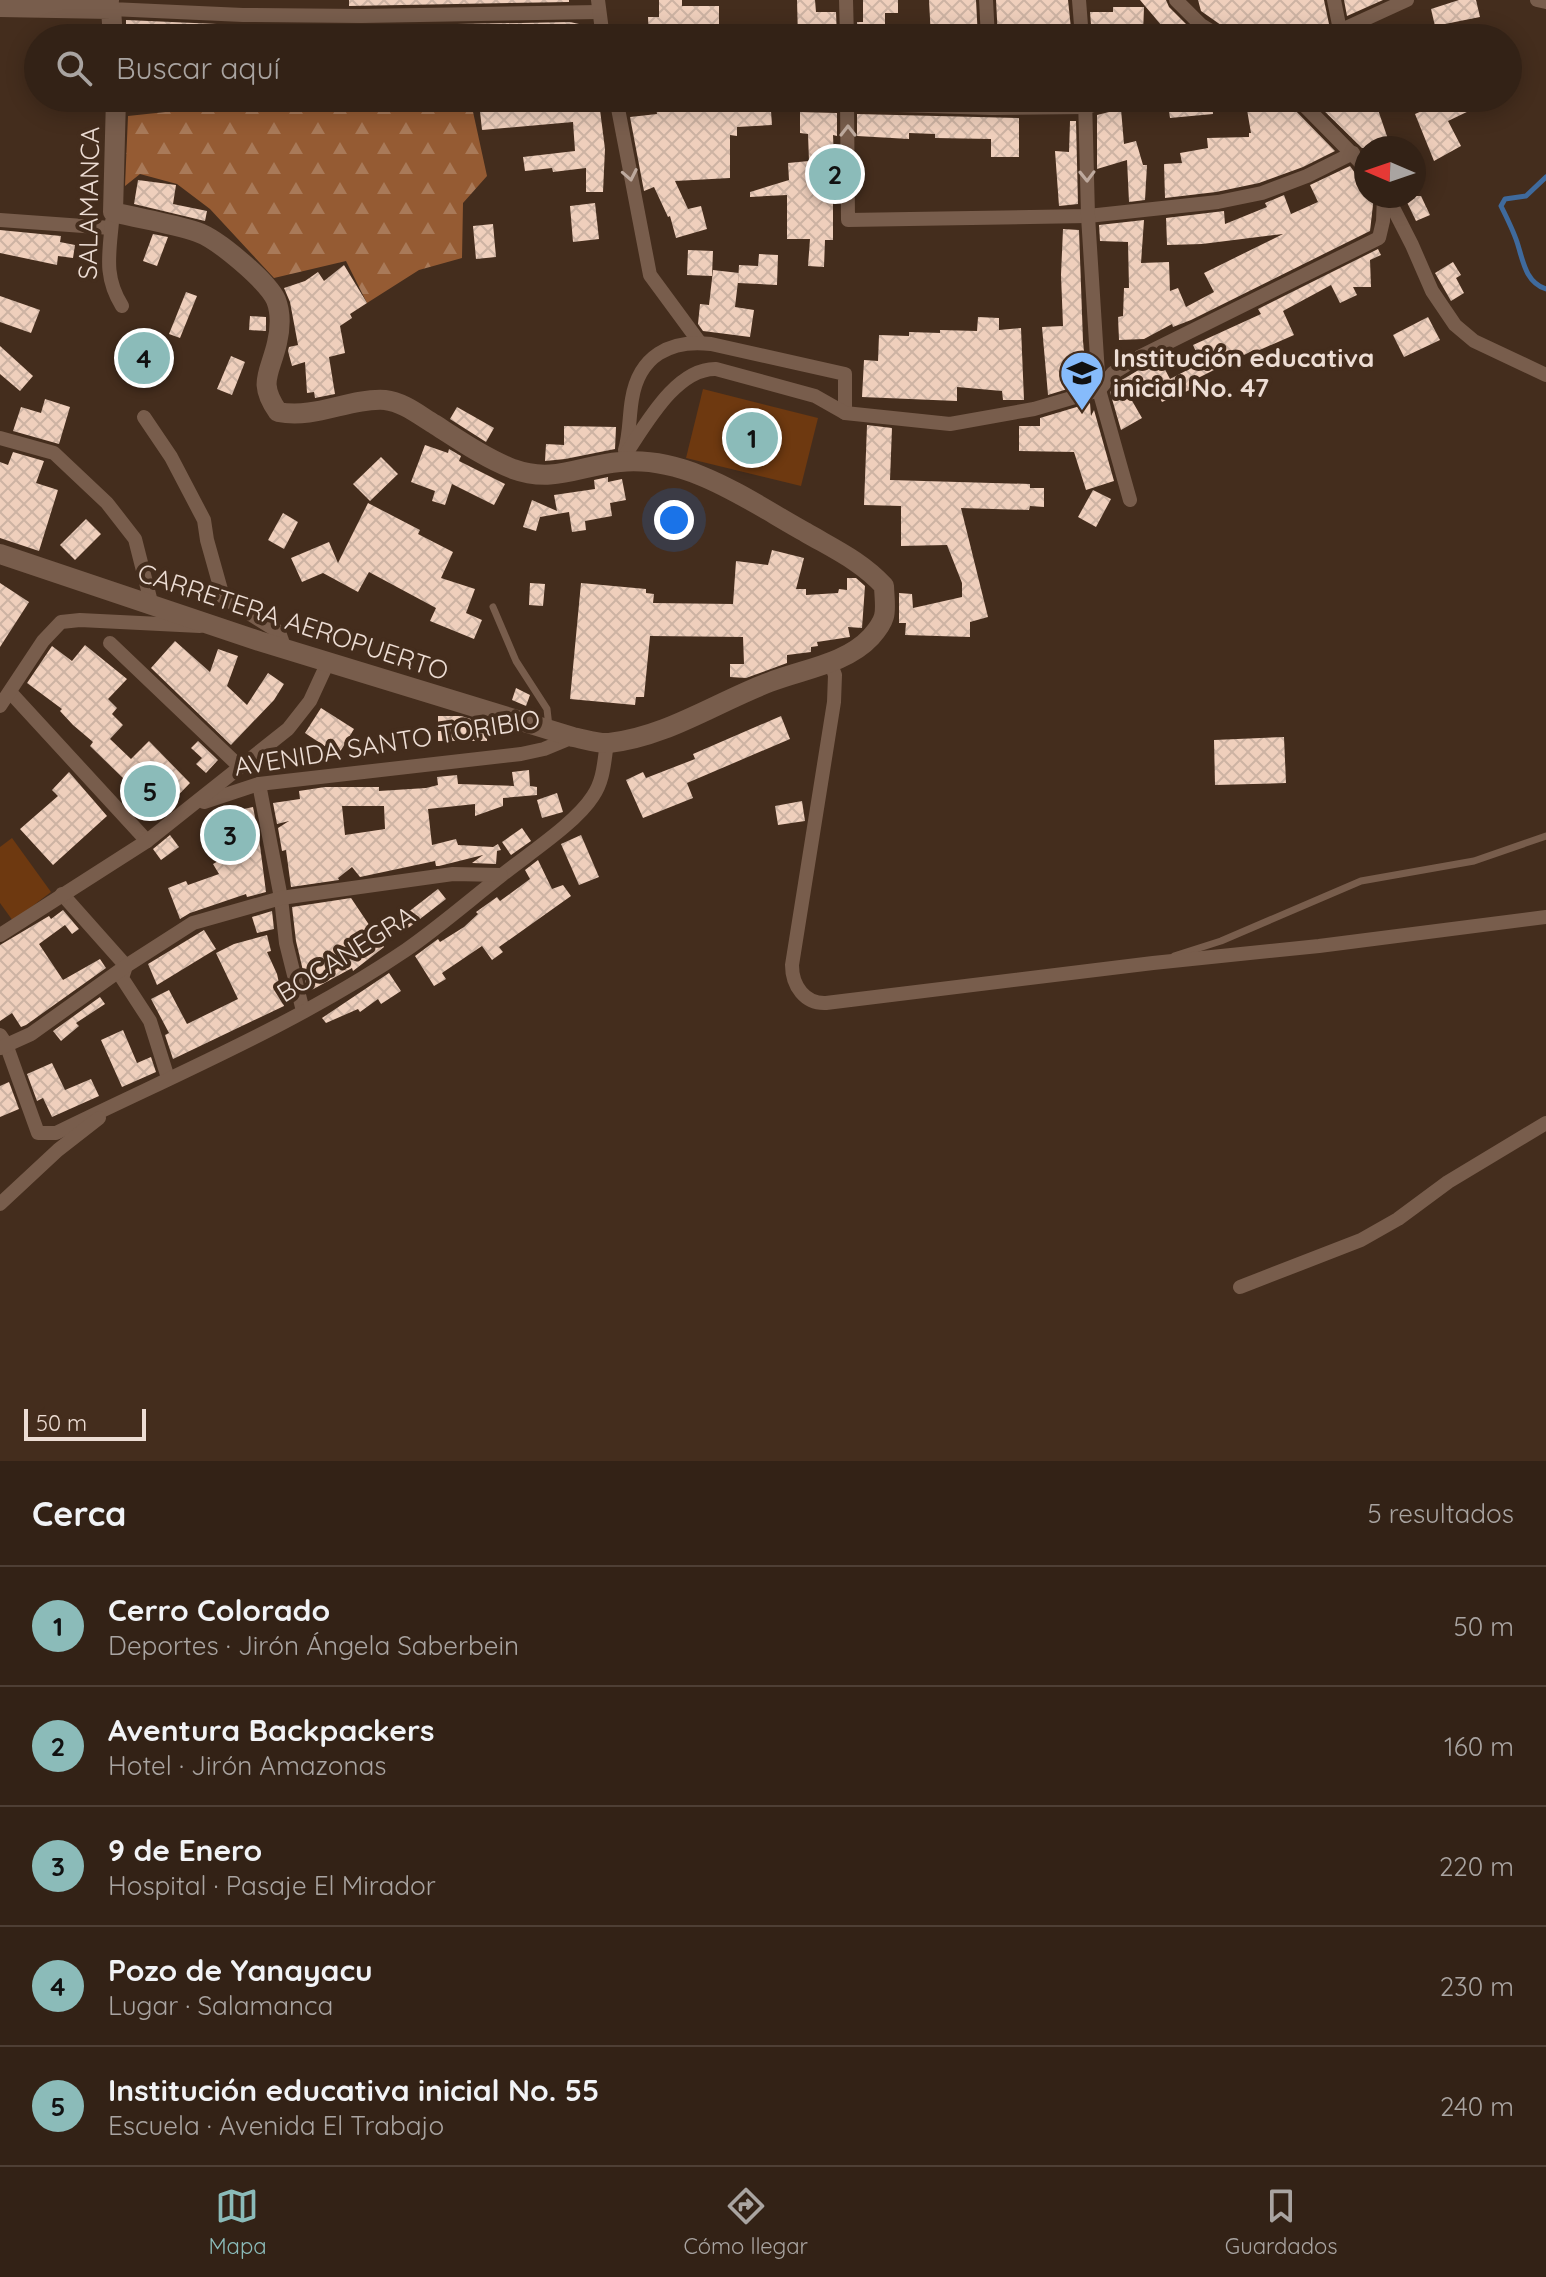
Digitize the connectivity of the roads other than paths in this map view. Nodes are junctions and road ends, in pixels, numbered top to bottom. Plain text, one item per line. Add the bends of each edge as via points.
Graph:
1 (362, 0) edge
2 (846, 0) edge
3 (986, 0) edge
4 (1079, 0) edge
5 (1176, 0) edge
6 (1334, 0) edge
7 (1407, 0) edge
8 (1537, 0) edge
9 (1546, 2) edge
10 (111, 4) edge
11 (598, 6) edge
12 (0, 7) edge
13 (361, 16) junction
14 (112, 24) edge
15 (847, 24) edge
16 (987, 24) edge
17 (1081, 24) edge
18 (1200, 24) edge
19 (1339, 24) edge
20 (1353, 24) edge
21 (116, 112) edge
22 (619, 112) edge
23 (848, 112) edge
24 (1086, 112) edge
25 (1311, 112) edge
26 (1353, 153) joint
27 (1385, 208) edge
28 (1392, 208) edge
29 (1088, 216) junction
30 (0, 220) edge
31 (112, 220) junction
32 (122, 306) dead end
33 (700, 343) junction
34 (1546, 375) edge
35 (1099, 390) junction
36 (845, 413) junction
37 (144, 417) dead end
38 (0, 438) edge
39 (621, 461) junction
40 (1130, 500) dead end
41 (0, 554) edge
42 (152, 606) junction
43 (493, 607) dead end
44 (221, 627) junction
45 (110, 643) dead end
46 (285, 649) junction
47 (328, 662) junction
48 (830, 662) junction
49 (10, 692) junction
50 (0, 706) edge
51 (549, 729) junction
52 (573, 737) junction
53 (607, 743) junction
54 (240, 767) junction
55 (259, 784) junction
56 (192, 806) junction
57 (1546, 836) edge
58 (147, 841) junction
59 (501, 875) junction
60 (62, 894) junction
61 (281, 898) junction
62 (1546, 917) edge
63 (0, 935) edge
64 (1153, 963) junction
65 (126, 966) junction
66 (303, 1011) junction
67 (2, 1042) edge
68 (168, 1078) junction
69 (121, 1101) junction
70 (1546, 1123) edge
71 (0, 1204) edge
72 (1240, 1287) dead end

1 - 13 street
2 - 15 street
3 - 16 street
4 - 17 street
5 - 18 street
6 - 19 street
7 - 20 street
8 - 9 street
10 - 12 main road
10 - 13 street via 243,15
10 - 14 main road
11 - 13 street
21 - 31 main road, SALAMANCA
22 -> 33 street via 650,275
29 -> 23 street via 848,220
24 -> 29 street
25 - 26 street
26 - 29 street via 1262,193
27 - 35 street via 1379,238 1139,357 1113,373
28 - 34 street via 1432,291 1455,325 1474,341
29 - 35 street
30 - 31 street
31 - 32 street, SALAMANCA via 108,274
31 - 39 main road via 200,233 263,283 276,300 280,320 265,377 267,398 278,412 297,415 387,400 515,470 546,476
33 - 36 street via 845,374
33 - 39 street via 652,356 632,396
35 - 36 street via 1034,409 950,424
35 - 40 street
36 - 39 street via 815,396 702,368 674,388
37 - 46 street via 204,520 223,597 279,632
38 - 42 street via 54,453 107,503 135,539
39 - 48 main road, AVENIDA SANTO TORIBIO via 686,469 719,483 866,567 884,586 885,617 861,645
41 - 42 main road, CARRETERA AEROPUERTO
42 - 44 main road, CARRETERA AEROPUERTO
43 - 51 lane via 516,661 547,709
44 - 46 main road, CARRETERA AEROPUERTO
44 - 49 street via 61,622
45 - 54 street
46 - 47 main road, CARRETERA AEROPUERTO
47 - 51 main road, CARRETERA AEROPUERTO
47 - 54 street via 301,715
48 - 53 main road, AVENIDA SANTO TORIBIO via 653,732
48 - 64 street via 834,702 792,965 801,992 826,1003
49 - 50 street
49 - 58 street
51 - 52 main road, CARRETERA AEROPUERTO
52 - 53 main road, AVENIDA SANTO TORIBIO
52 - 55 street, AVENIDA SANTO TORIBIO via 521,754
53 - 59 street, BOCANEGRA via 601,779 584,808
54 - 56 street
55 - 56 street, AVENIDA SANTO TORIBIO
55 - 61 street
56 - 58 street
57 - 64 lane via 1474,861 1361,881 1221,941
58 - 60 street
59 - 61 street via 437,876
59 - 66 street, BOCANEGRA via 407,949
60 - 63 street
60 - 65 street
61 - 65 street via 193,923
61 - 66 street
62 - 64 street
65 - 67 street via 31,1034
65 - 68 street via 122,978 150,1021
66 - 68 street, BOCANEGRA
67 - 69 street, BOCANEGRA via 38,1133 56,1133
68 - 69 street, BOCANEGRA
69 - 71 street
70 - 72 street via 1361,1240

